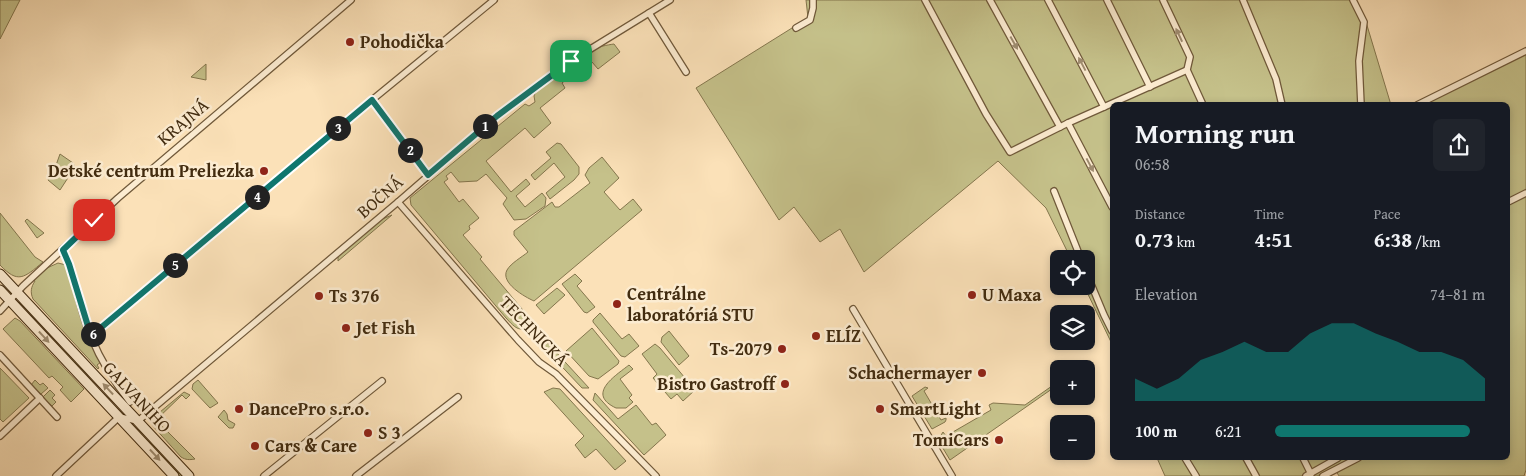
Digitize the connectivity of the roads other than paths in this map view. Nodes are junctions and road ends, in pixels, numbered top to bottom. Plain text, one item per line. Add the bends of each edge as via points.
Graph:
1 (351, 0) edge
2 (494, 0) edge
3 (670, 0) edge
4 (813, 0) edge
5 (925, 0) edge
6 (990, 0) edge
7 (1048, 0) edge
8 (1106, 0) edge
9 (1163, 0) edge
10 (1244, 0) edge
11 (1353, 0) edge
12 (649, 13) junction
13 (796, 28) dead end
14 (1526, 51) edge
15 (1188, 70) junction
16 (686, 72) dead end
17 (1150, 87) junction
18 (1128, 97) junction
19 (372, 100) junction
20 (1116, 102) edge
21 (1130, 102) edge
22 (1202, 102) edge
23 (1281, 102) edge
24 (1361, 102) edge
25 (1423, 102) edge
26 (1110, 104) edge
27 (1104, 107) junction
28 (1068, 124) junction
29 (1060, 127) junction
30 (428, 175) junction
31 (1054, 190) dead end
32 (1525, 195) edge
33 (1510, 201) edge
34 (398, 202) junction
35 (1110, 203) edge
36 (63, 250) junction
37 (1077, 250) edge
38 (0, 274) edge
39 (0, 290) edge
40 (18, 293) junction
41 (1095, 294) edge
42 (11, 301) junction
43 (853, 308) dead end
44 (0, 311) edge
45 (1110, 327) edge
46 (91, 336) junction
47 (0, 355) edge
48 (382, 380) dead end
49 (458, 397) dead end
50 (40, 398) junction
51 (130, 402) dead end
52 (58, 417) dead end
53 (119, 417) junction
54 (138, 421) junction
55 (0, 436) edge
56 (1186, 460) edge
57 (1247, 460) edge
58 (1304, 460) edge
59 (1335, 460) edge
60 (1354, 460) edge
61 (1309, 475) edge
62 (56, 476) edge
63 (174, 476) edge
64 (189, 476) edge
65 (264, 476) edge
66 (356, 476) edge
67 (656, 476) edge
68 (952, 476) edge
69 (1196, 476) edge
70 (1256, 476) edge
71 (1323, 476) edge

1 - 36 street, KRAJNÁ via 153,168
2 - 19 street
3 - 12 street, BOČNÁ
4 - 13 street via 810,20
5 - 29 street via 1010,152
6 -> 29 street
27 -> 7 street
8 - 17 street
15 -> 9 street via 1190,57
10 - 23 street via 1276,79
11 - 24 street via 1364,22 1359,60
12 - 16 street
12 - 30 street, BOČNÁ via 571,61 497,116
14 - 25 street
15 - 17 street
15 - 22 street
17 - 18 street
18 - 20 street
18 - 21 street
19 - 30 street
19 - 46 street
26 - 27 street
27 - 28 street
28 - 29 street
28 -> 35 street
30 - 34 street, BOČNÁ
31 - 37 street
32 - 33 street
34 - 54 street, BOČNÁ
34 - 67 street, TECHNICKÁ via 518,340
36 - 40 street, KRAJNÁ
36 - 46 street, GALVANIHO
38 - 40 main road, GALVANIHO
39 - 42 main road, GALVANIHO
40 - 42 street, KRAJNÁ
54 -> 40 main road, GALVANIHO
41 - 45 street
42 - 44 street, KRAJNÁ
42 -> 53 main road, GALVANIHO
43 - 68 street
46 - 51 street, GALVANIHO via 114,382
47 - 50 street
48 - 65 street
49 - 66 street
50 - 52 street
50 - 55 street
53 - 54 street
53 - 62 street
53 -> 63 main road, GALVANIHO
54 - 64 main road, GALVANIHO
56 - 69 street
57 - 70 street
58 - 61 street
59 - 61 street
60 - 71 street

